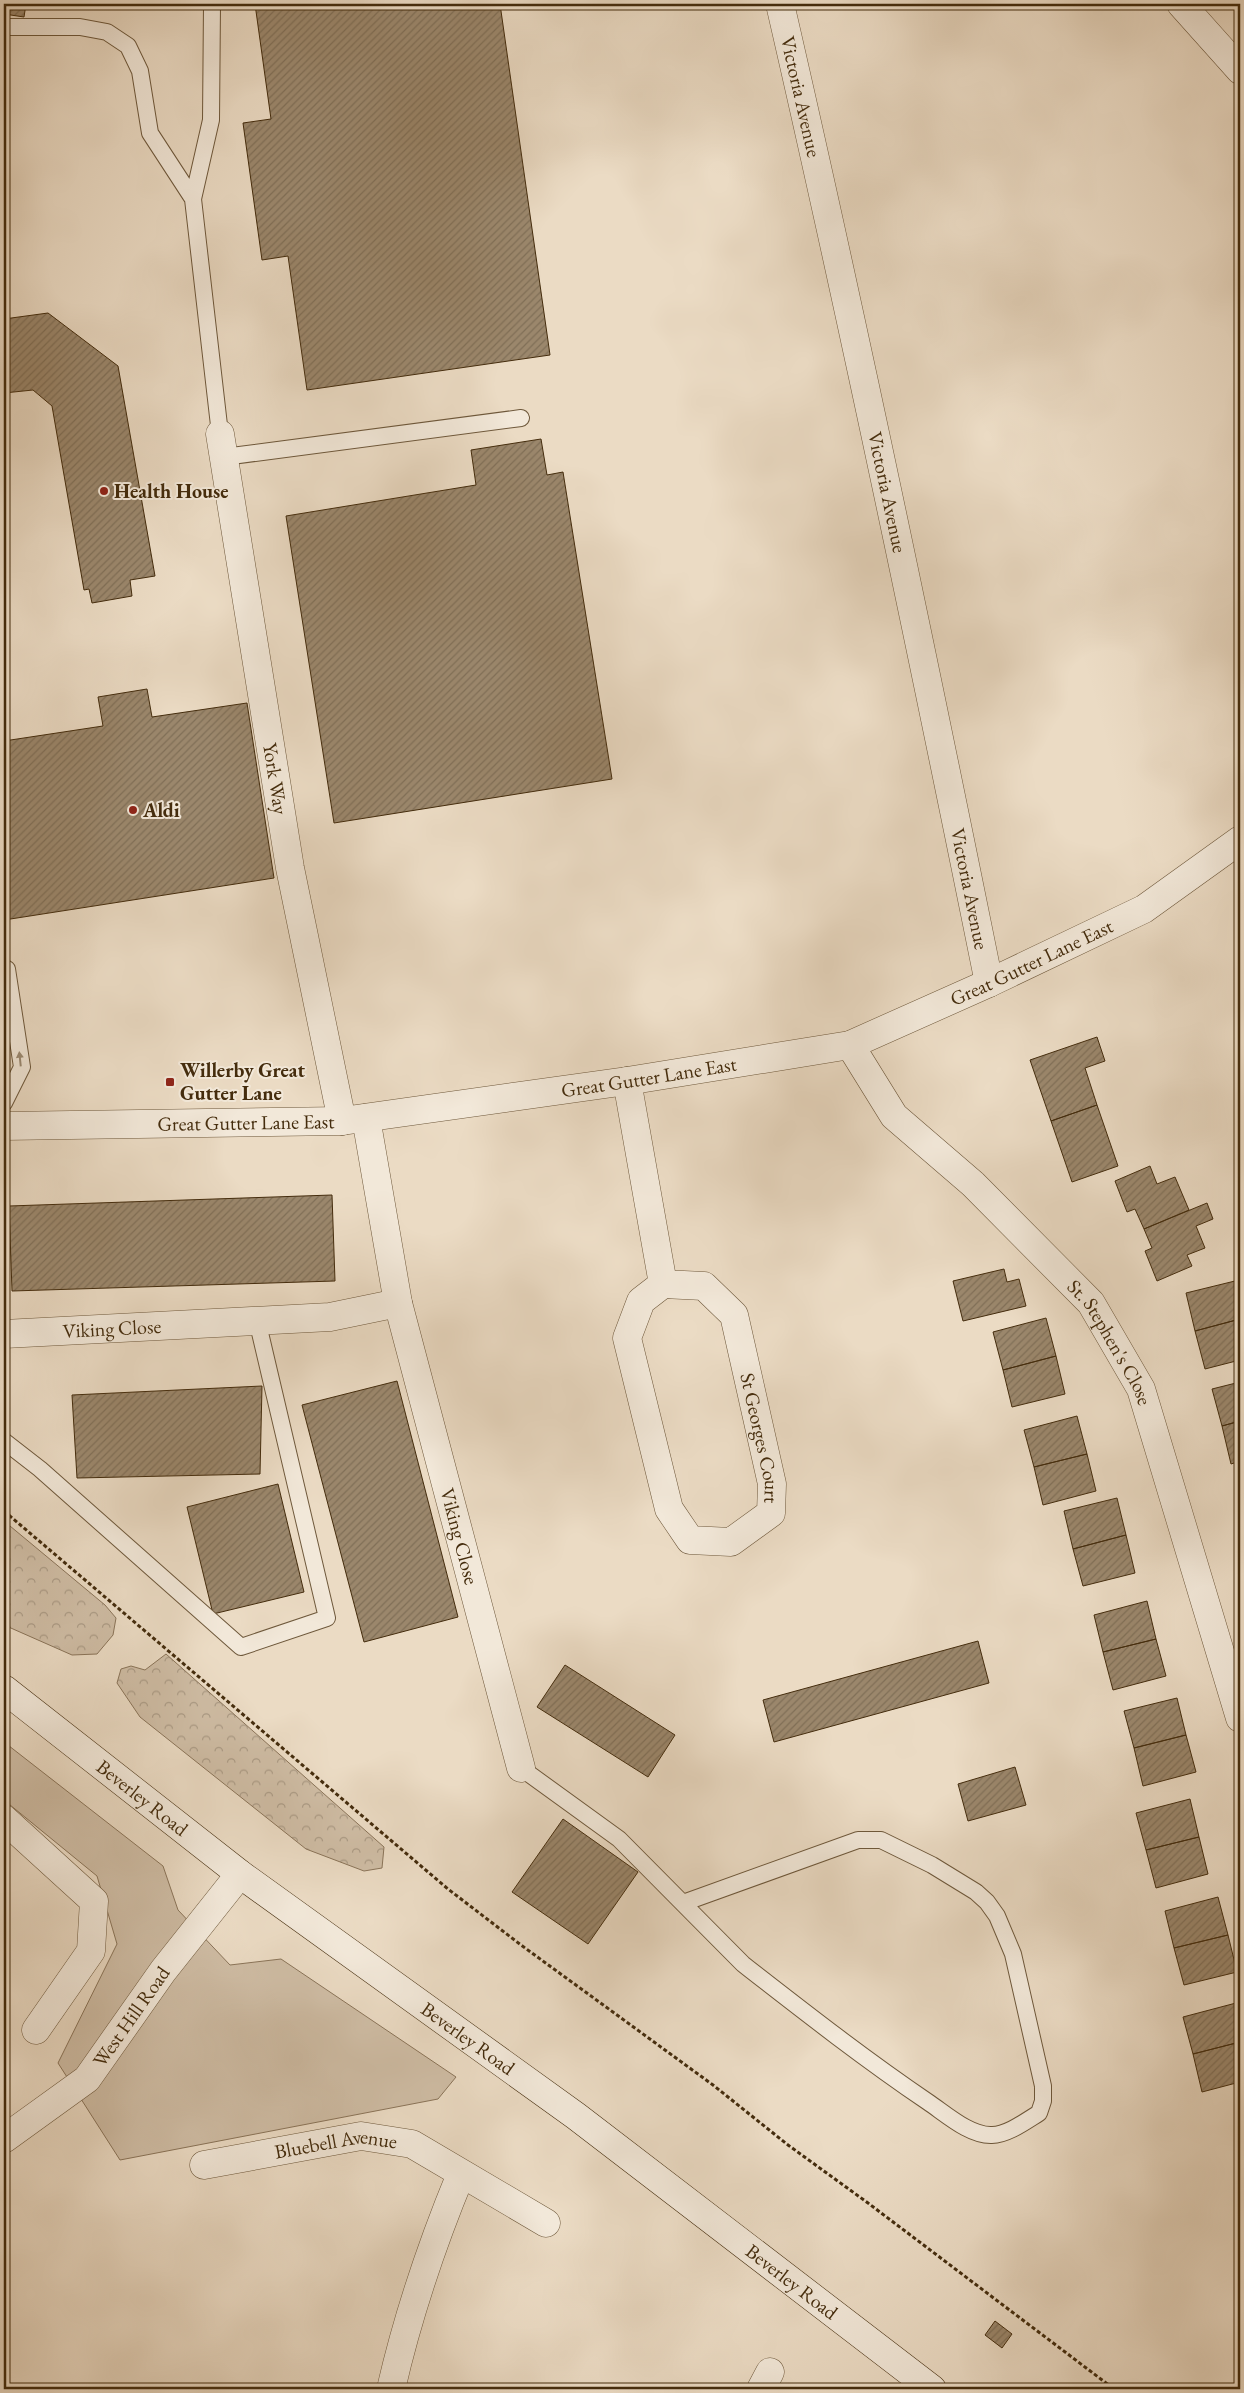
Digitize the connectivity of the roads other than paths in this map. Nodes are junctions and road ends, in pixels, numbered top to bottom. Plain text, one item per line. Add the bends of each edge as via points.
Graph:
1 (212, 4) edge
2 (780, 4) edge
3 (1180, 4) edge
4 (4, 27) edge
5 (1240, 70) edge
6 (192, 199) junction
7 (520, 418) dead end
8 (222, 446) junction
9 (1240, 840) edge
10 (4, 969) edge
11 (989, 983) junction
12 (850, 1045) junction
13 (627, 1081) junction
14 (4, 1103) edge
15 (354, 1120) junction
16 (4, 1126) edge
17 (663, 1284) junction
18 (398, 1303) junction
19 (257, 1320) junction
20 (4, 1334) edge
21 (4, 1441) edge
22 (4, 1689) edge
23 (1240, 1718) edge
24 (521, 1768) joint
25 (4, 1819) edge
26 (240, 1874) junction
27 (683, 1903) junction
28 (36, 2030) dead end
29 (4, 2139) edge
30 (204, 2165) dead end
31 (461, 2174) junction
32 (546, 2223) dead end
33 (391, 2389) edge
34 (932, 2389) edge

1 - 6 lane via 211,120
2 - 11 street, Victoria Avenue via 908,583
3 - 5 street
4 - 6 lane via 80,28 107,32 128,46 140,71 150,133
6 - 8 lane
7 - 8 lane
8 - 15 street, York Way via 290,868
9 - 11 street, Great Gutter Lane East via 1144,909
14 -> 10 lane via 22,1067 7,968
11 - 12 street, Great Gutter Lane East
12 - 13 street, Great Gutter Lane East
12 - 23 street, St. Stephen's Close via 894,1116 973,1184 1091,1303 1140,1389
13 - 15 street, Great Gutter Lane East
13 - 17 street
15 - 16 street, Great Gutter Lane East
15 - 18 street, Viking Close
17 - 17 street, St Georges Court via 704,1286 734,1315 772,1484 771,1513 731,1542 690,1540 669,1509 628,1338 642,1301
18 - 19 street, Viking Close via 330,1317
18 - 24 street, Viking Close
19 - 20 street, Viking Close
19 - 21 lane via 327,1618 241,1647
22 - 26 street, Beverley Road
24 - 27 lane via 620,1839
25 - 28 street via 94,1900 91,1951
26 - 29 street, West Hill Road via 163,1971 87,2079
26 - 34 street, Beverley Road via 576,2116
27 - 27 lane via 748,1968 870,2063 962,2125 993,2136 1039,2113 1043,2086 1014,1954 987,1902 932,1865 881,1840 858,1840
30 - 31 street, Bluebell Avenue via 361,2136 412,2144
31 - 32 street, Bluebell Avenue
31 - 33 street via 434,2240

